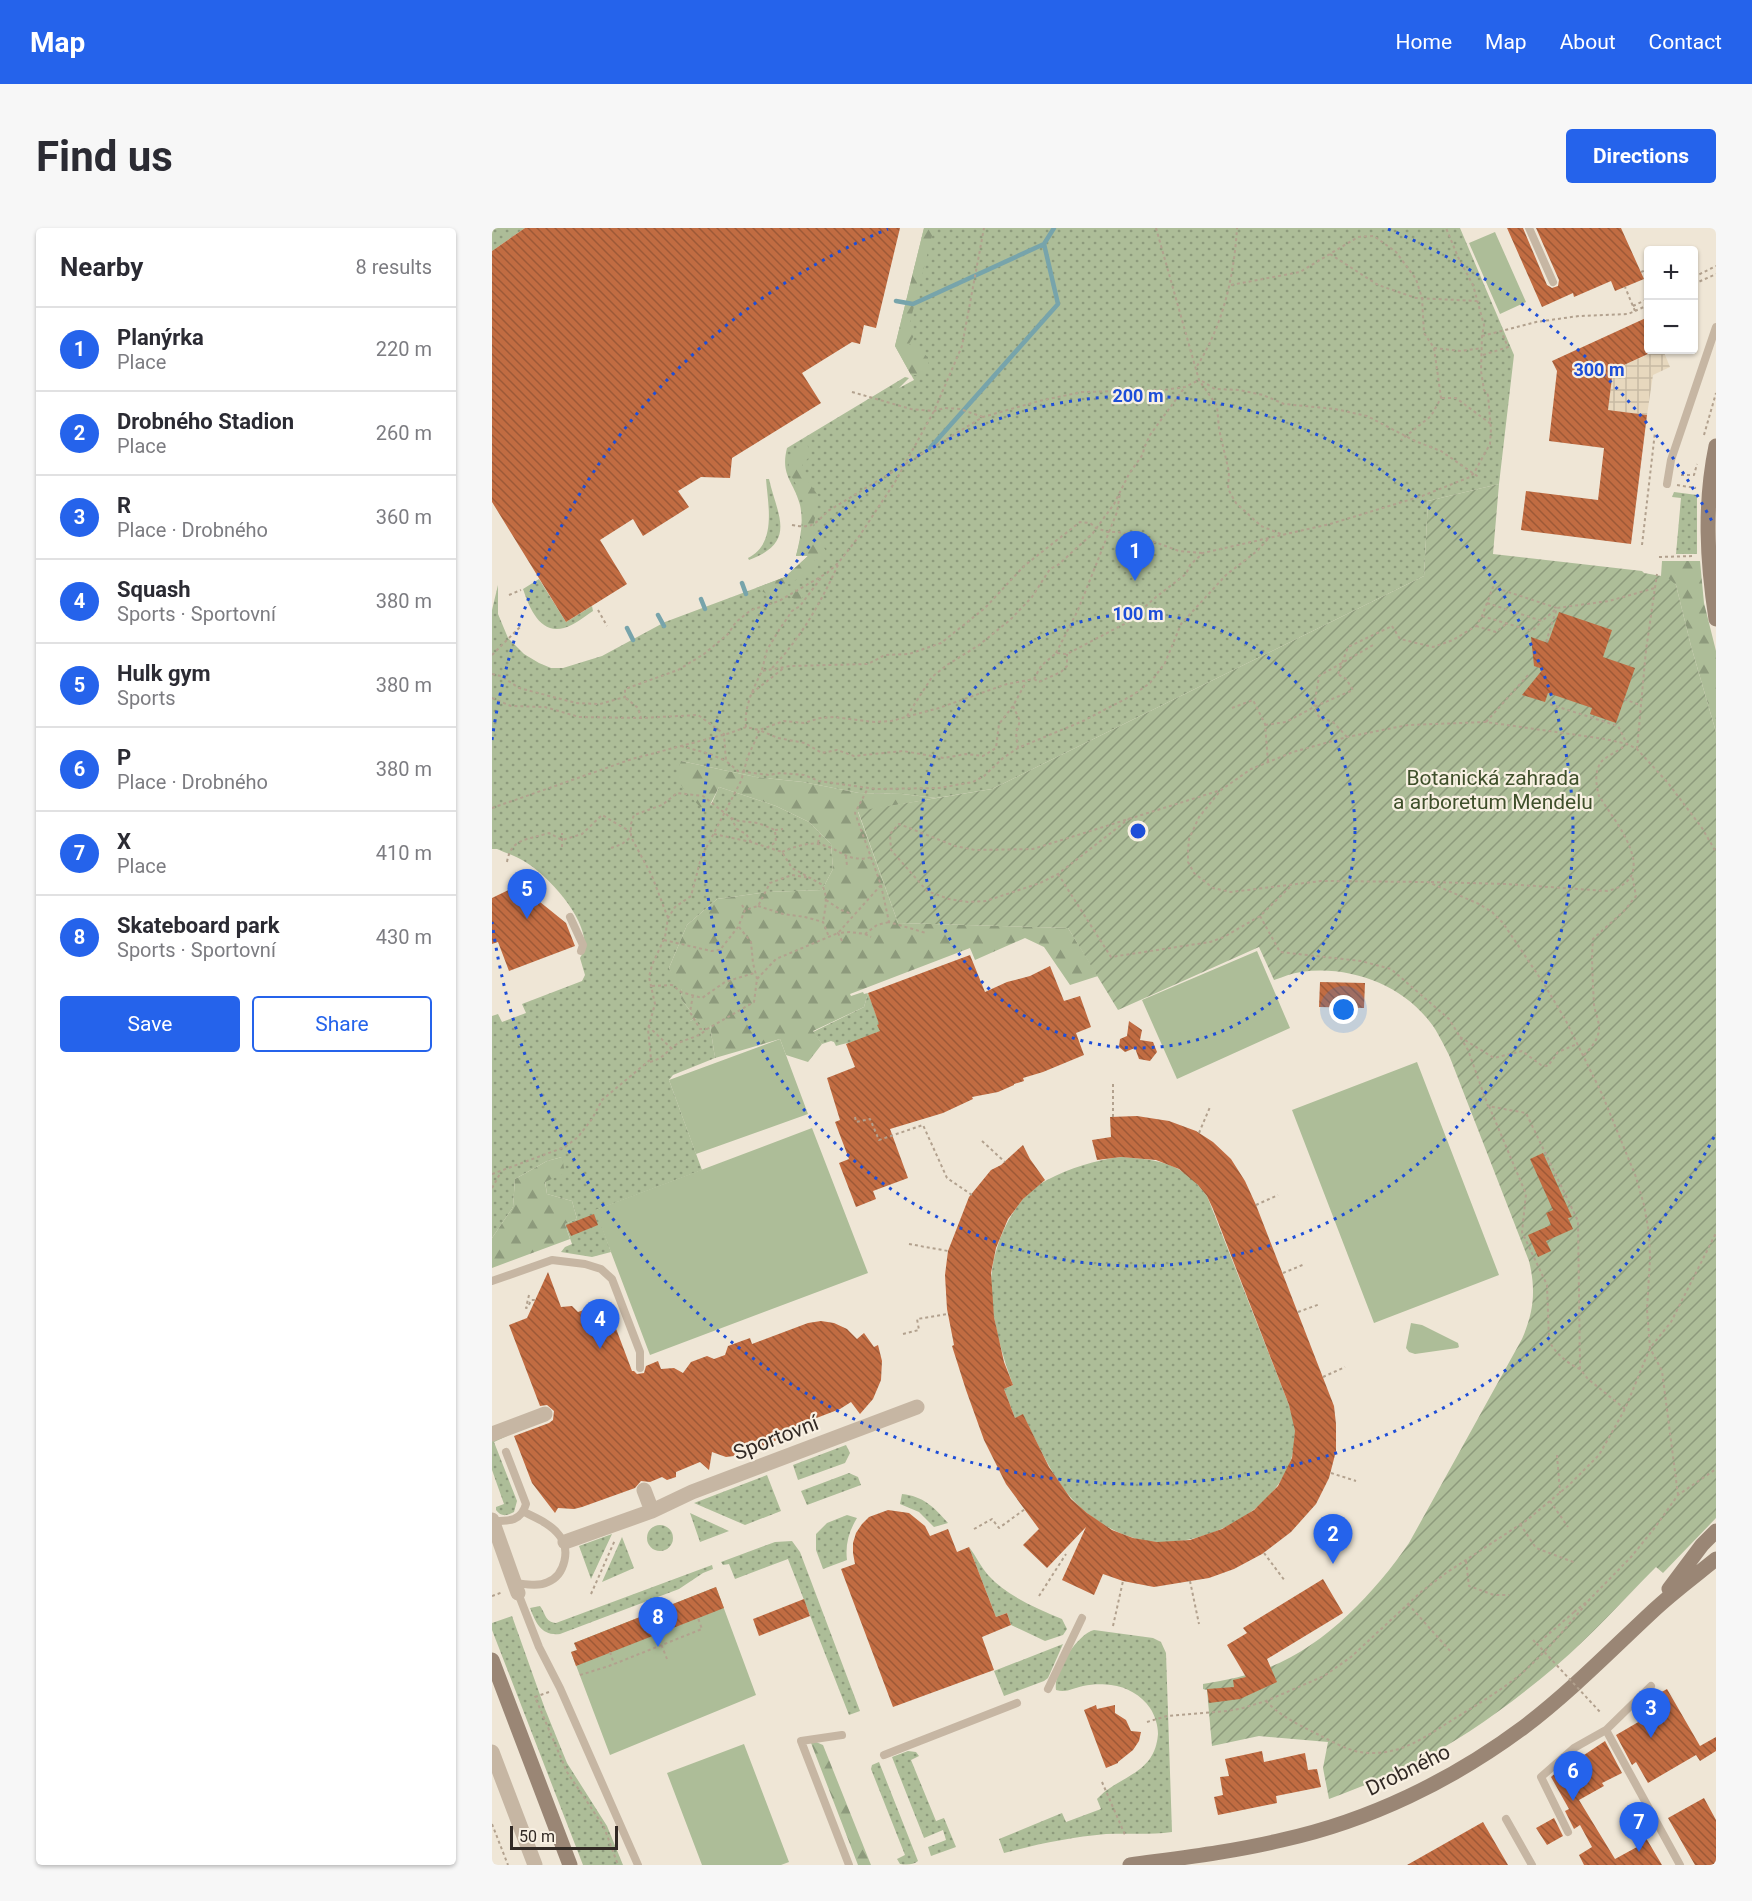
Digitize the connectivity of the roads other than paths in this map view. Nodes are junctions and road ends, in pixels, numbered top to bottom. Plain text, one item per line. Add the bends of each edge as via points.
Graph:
1 (1529, 228) edge
2 (1553, 282) dead end
3 (1716, 327) edge
4 (1709, 445) edge
5 (1670, 484) road end
6 (1716, 619) edge
7 (570, 917) dead end
8 (581, 951) dead end
9 (492, 1281) edge
10 (640, 1368) dead end
11 (917, 1407) dead end
12 (546, 1413) dead end
13 (492, 1434) edge
14 (506, 1452) dead end
15 (644, 1490) dead end
16 (652, 1511) junction
17 (524, 1512) junction
18 (492, 1520) edge
19 (1716, 1531) edge
20 (565, 1542) junction
21 (1716, 1559) edge
22 (517, 1588) junction
23 (1655, 1609) junction
24 (1082, 1618) dead end
25 (492, 1660) edge
26 (1651, 1686) dead end
27 (1048, 1689) dead end
28 (1017, 1703) dead end
29 (1606, 1730) junction
30 (842, 1735) dead end
31 (492, 1752) edge
32 (884, 1755) dead end
33 (1506, 1819) dead end
34 (1568, 1832) dead end
35 (535, 1865) edge
36 (570, 1865) edge
37 (638, 1865) edge
38 (849, 1865) edge
39 (1130, 1865) edge
40 (1532, 1865) edge
41 (1680, 1865) edge

1 - 2 lane
3 - 5 lane via 1671,460
4 - 6 main road via 1707,556
7 - 8 lane via 583,945
9 - 10 lane via 552,1260 601,1269 612,1279 640,1352
11 - 16 street, Sportovní via 692,1492
12 - 13 street
14 - 17 lane via 524,1497
15 - 16 street
16 - 20 street, Sportovní
17 - 18 lane via 511,1522
17 - 20 lane via 552,1528
18 - 22 street
19 - 23 main road, Drobného
20 - 22 lane via 564,1563 555,1577
21 - 23 main road, Drobného
22 - 37 lane via 539,1647
23 - 39 main road, Drobného via 1523,1727 1448,1776 1400,1800 1282,1840
24 - 27 lane
25 - 36 main road
26 - 29 lane
28 - 32 lane
29 - 34 lane via 1574,1748 1541,1777
29 - 41 lane
30 - 38 lane via 801,1741
31 - 35 street
33 - 40 lane

